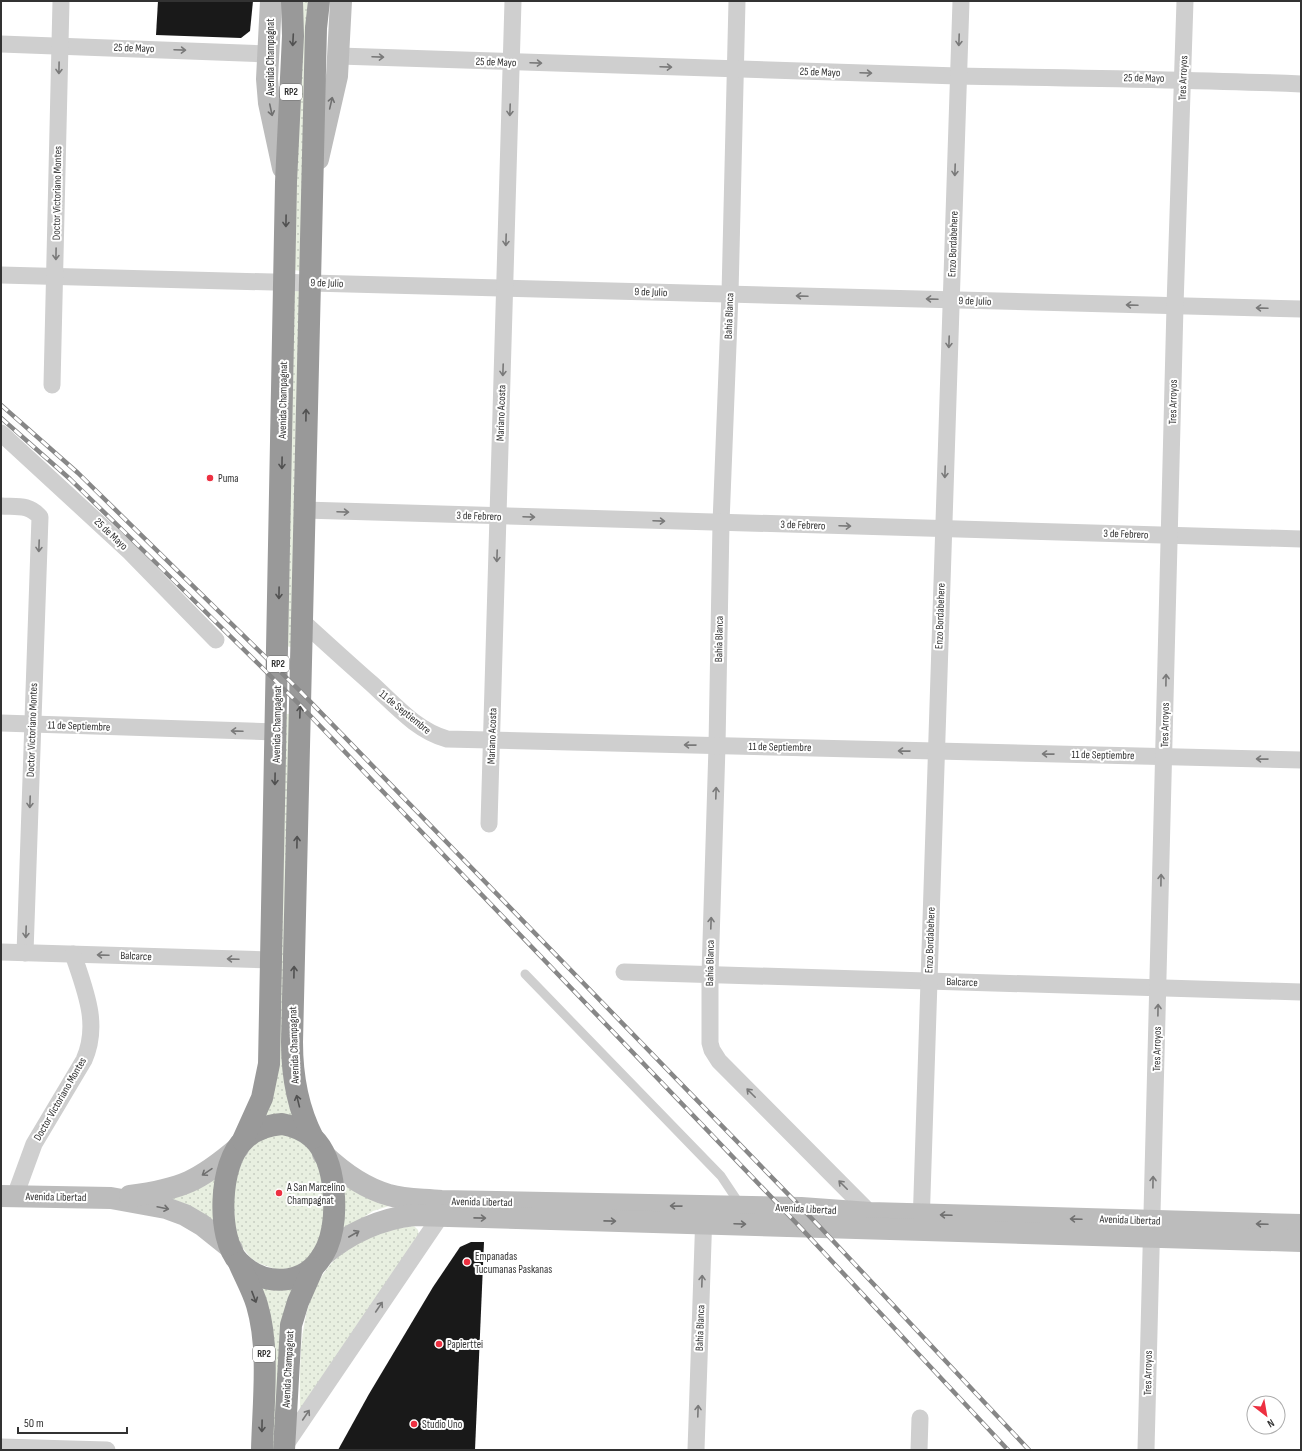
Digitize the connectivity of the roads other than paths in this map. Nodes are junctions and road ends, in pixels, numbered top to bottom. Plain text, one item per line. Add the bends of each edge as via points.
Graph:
1 (61, 1) edge
2 (271, 1) edge
3 (292, 1) edge
4 (320, 1) edge
5 (341, 1) edge
6 (513, 1) edge
7 (737, 1) edge
8 (961, 1) edge
9 (1185, 1) edge
10 (1, 44) edge
11 (60, 45) junction
12 (268, 54) junction
13 (339, 56) junction
14 (511, 62) junction
15 (735, 69) junction
16 (958, 76) junction
17 (1183, 79) junction
18 (1301, 84) edge
19 (286, 182) junction
20 (312, 182) junction
21 (1, 275) edge
22 (55, 276) junction
23 (286, 282) junction
24 (309, 283) junction
25 (505, 288) junction
26 (730, 294) junction
27 (951, 300) junction
28 (1175, 306) junction
29 (1301, 310) edge
30 (52, 385) dead end
31 (1, 433) edge
32 (1, 506) edge
33 (304, 510) junction
34 (498, 516) junction
35 (721, 523) junction
36 (943, 529) junction
37 (1170, 535) junction
38 (1301, 539) edge
39 (302, 621) junction
40 (216, 640) dead end
41 (1, 723) edge
42 (32, 724) junction
43 (276, 732) junction
44 (492, 741) junction
45 (717, 746) junction
46 (936, 751) junction
47 (1164, 757) junction
48 (1301, 760) edge
49 (489, 824) dead end
50 (1, 952) edge
51 (25, 953) junction
52 (72, 954) junction
53 (272, 960) junction
54 (624, 972) dead end
55 (525, 974) dead end
56 (710, 974) junction
57 (928, 981) junction
58 (1158, 988) junction
59 (1301, 992) edge
60 (240, 1144) junction
61 (318, 1146) junction
62 (8, 1196) edge
63 (111, 1198) junction
64 (742, 1207) junction
65 (870, 1213) junction
66 (704, 1214) junction
67 (440, 1217) junction
68 (921, 1222) junction
69 (1301, 1225) edge
70 (1152, 1229) junction
71 (1301, 1241) edge
72 (235, 1255) junction
73 (318, 1262) junction
74 (920, 1418) dead end
75 (1, 1447) edge
76 (284, 1449) edge
77 (107, 1450) edge
78 (262, 1450) edge
79 (696, 1450) edge
80 (919, 1450) edge
81 (1146, 1450) edge

1 - 11 street, Doctor Victoriano Montes
2 - 12 main road, Avenida Champagnat
3 -> 19 highway, Avenida Champagnat / RP2 via 293,36
4 - 20 highway, Avenida Champagnat / RP2 via 316,28
5 - 13 main road, Avenida Champagnat
6 - 14 street, Mariano Acosta
7 - 15 street, Bahía Blanca
8 -> 16 street, Enzo Bordabehere
9 - 17 street, Tres Arroyos
10 - 11 street, 25 de Mayo
11 -> 12 street, 25 de Mayo
11 -> 22 street, Doctor Victoriano Montes
12 -> 19 main road, Avenida Champagnat via 269,103
13 -> 14 street, 25 de Mayo
20 -> 13 main road, Avenida Champagnat via 332,99
14 -> 15 street, 25 de Mayo
14 -> 25 street, Mariano Acosta
15 -> 16 street, 25 de Mayo
15 - 26 street, Bahía Blanca
16 - 17 street, 25 de Mayo
16 -> 27 street, Enzo Bordabehere
17 - 18 street, 25 de Mayo
17 - 28 street, Tres Arroyos
19 -> 23 highway, Avenida Champagnat / RP2
20 - 24 highway, Avenida Champagnat / RP2
21 - 22 street, 9 de Julio
22 - 23 street, 9 de Julio
22 - 30 street, Doctor Victoriano Montes
23 - 24 street, 9 de Julio
23 -> 43 highway, Avenida Champagnat / RP2
24 - 25 street, 9 de Julio
33 -> 24 highway, Avenida Champagnat / RP2
25 - 26 street, 9 de Julio
25 -> 34 street, Mariano Acosta
27 -> 26 street, 9 de Julio
26 - 35 street, Bahía Blanca
28 -> 27 street, 9 de Julio
27 -> 36 street, Enzo Bordabehere
29 -> 28 street, 9 de Julio
28 - 37 street, Tres Arroyos
31 - 40 street, 25 de Mayo via 130,552
32 -> 42 street, Doctor Victoriano Montes via 33,510 40,518
33 -> 34 street, 3 de Febrero
33 - 39 highway, Avenida Champagnat / RP2
34 -> 35 street, 3 de Febrero
34 -> 44 street, Mariano Acosta
35 -> 36 street, 3 de Febrero
35 - 45 street, Bahía Blanca
36 - 37 street, 3 de Febrero
36 - 46 street, Enzo Bordabehere
37 - 38 street, 3 de Febrero
47 -> 37 street, Tres Arroyos
39 - 44 street, 11 de Septiembre via 425,730 448,739
61 -> 39 highway, Avenida Champagnat / RP2 via 298,1099 292,1052
41 - 42 street, 11 de Septiembre
43 -> 42 street, 11 de Septiembre
42 -> 51 street, Doctor Victoriano Montes
43 -> 53 highway, Avenida Champagnat / RP2
45 -> 44 street, 11 de Septiembre
44 - 49 street, Mariano Acosta
46 -> 45 street, 11 de Septiembre
56 -> 45 street, Bahía Blanca
47 -> 46 street, 11 de Septiembre
46 - 57 street, Enzo Bordabehere
48 -> 47 street, 11 de Septiembre
58 -> 47 street, Tres Arroyos
50 - 51 street, Balcarce
51 - 52 street, Balcarce
53 -> 52 street, Balcarce
52 - 62 street, Doctor Victoriano Montes via 91,1011 89,1045 84,1060 34,1144
53 - 60 highway, Avenida Champagnat / RP2 via 269,1064 262,1098
54 - 56 street, Balcarce
55 - 64 lane via 721,1176
56 - 57 street, Balcarce
65 -> 56 street, Bahía Blanca via 715,1056 710,1043
57 - 58 street, Balcarce
57 - 68 street, Enzo Bordabehere
58 - 59 street, Balcarce
70 -> 58 street, Tres Arroyos
60 - 61 highway via 257,1130 273,1125 300,1129
60 -> 63 main road, Avenida Libertad via 208,1172 186,1184
60 - 72 highway, RP2 via 226,1174 223,1198 224,1222
66 -> 61 main road, Avenida Libertad via 403,1198 389,1195 360,1182 339,1168
61 - 73 highway, RP2 via 333,1185 335,1209 332,1228
62 - 63 main road, Avenida Libertad
63 -> 72 main road, Avenida Libertad via 177,1212 202,1225
64 - 65 main road, Avenida Libertad
64 - 66 main road, Avenida Libertad
65 - 68 main road, Avenida Libertad
67 -> 66 main road, Avenida Libertad
66 -> 68 main road, Avenida Libertad
79 -> 66 street, Bahía Blanca
73 -> 67 main road, Avenida Libertad via 351,1235 374,1223 414,1215
76 -> 67 street
68 - 70 main road, Avenida Libertad
69 -> 70 main road, Avenida Libertad
70 - 71 main road, Avenida Libertad
70 - 81 street, Tres Arroyos
72 - 73 highway via 257,1275 274,1280 294,1278
72 -> 78 highway, RP2 via 257,1305 262,1332
73 - 76 highway, Avenida Champagnat / RP2 via 298,1302 291,1325
74 - 80 street
75 - 77 street

